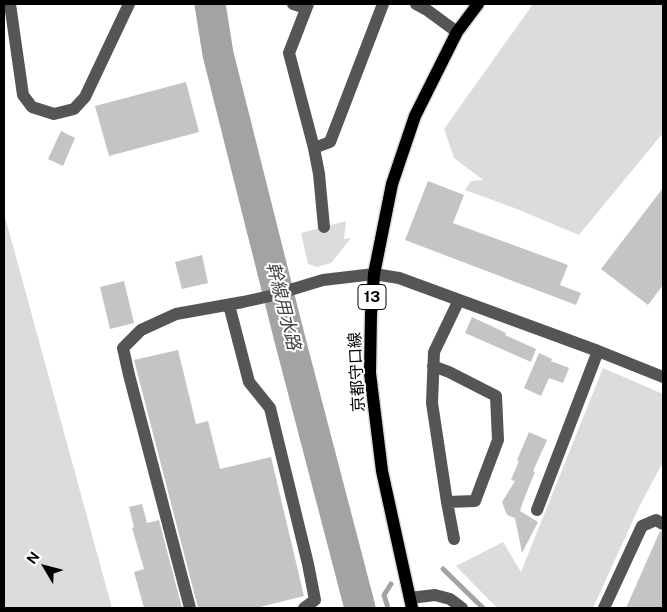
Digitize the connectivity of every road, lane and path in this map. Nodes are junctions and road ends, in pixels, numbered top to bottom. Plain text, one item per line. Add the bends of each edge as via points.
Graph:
1 (10, 4) edge
2 (129, 4) edge
3 (293, 4) edge
4 (383, 4) edge
5 (416, 4) edge
6 (478, 4) edge
7 (307, 6) edge
8 (457, 32) junction
9 (314, 148) junction
10 (324, 227) dead end
11 (374, 274) junction
12 (458, 300) junction
13 (229, 305) junction
14 (598, 352) junction
15 (433, 366) junction
16 (663, 377) edge
17 (447, 502) junction
18 (537, 510) dead end
19 (663, 524) edge
20 (454, 538) dead end
21 (411, 603) edge
22 (190, 608) edge
23 (304, 608) edge
24 (462, 608) edge
25 (604, 608) edge

1 - 2 street via 23,95 32,107 54,114 74,109 85,98
3 - 7 street
4 - 9 street via 330,142
5 - 8 street
6 - 8 main road, 京都守口線 / 13
7 - 9 street via 289,53
8 - 11 main road, 京都守口線 / 13 via 415,116 392,184
9 - 10 street
11 - 12 street via 399,278
11 - 13 street via 323,280
11 - 21 main road, 京都守口線 / 13 via 370,373 382,471
12 - 14 street
12 - 15 street via 434,352
13 - 22 street via 176,314 141,330 124,348
13 - 23 street via 249,382 270,408 315,600
14 - 16 street
14 - 18 street
15 - 17 street via 432,403
15 - 17 street via 496,396 498,440 475,501
17 - 20 street
19 - 25 street via 656,520 642,526
21 - 24 street via 435,594

